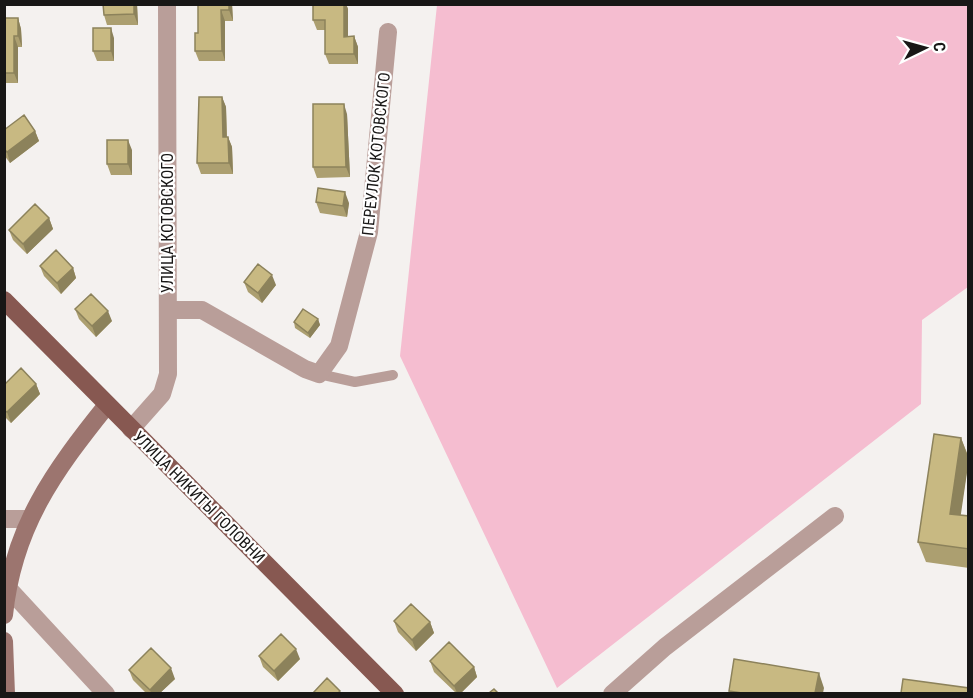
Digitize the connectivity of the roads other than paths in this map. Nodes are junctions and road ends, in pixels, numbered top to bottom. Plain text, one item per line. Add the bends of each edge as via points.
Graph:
1 (167, 4) edge
2 (388, 32) dead end
3 (4, 300) edge
4 (168, 310) junction
5 (319, 374) junction
6 (393, 375) dead end
7 (107, 405) junction
8 (131, 429) junction
9 (835, 516) dead end
10 (4, 519) edge
11 (29, 519) junction
12 (7, 587) junction
13 (4, 615) edge
14 (4, 641) edge
15 (6, 693) edge
16 (106, 693) edge
17 (395, 693) edge
18 (612, 693) edge

1 - 4 street, УЛИЦА КОТОВСКОГО
2 - 5 street, ПЕРЕУЛОК КОТОВСКОГО via 369,232 339,346
3 - 7 main road, УЛИЦА НИКИТЫ ГОЛОВНИ
4 - 5 street via 202,310
4 - 8 street, УЛИЦА КОТОВСКОГО via 168,374 162,394
5 - 6 lane via 355,382
7 - 8 main road, УЛИЦА НИКИТЫ ГОЛОВНИ
7 - 11 street via 67,455
8 - 17 main road, УЛИЦА НИКИТЫ ГОЛОВНИ
9 - 18 street via 665,647
10 - 11 street
11 - 12 street
12 - 13 street
12 - 16 street
14 - 15 street

